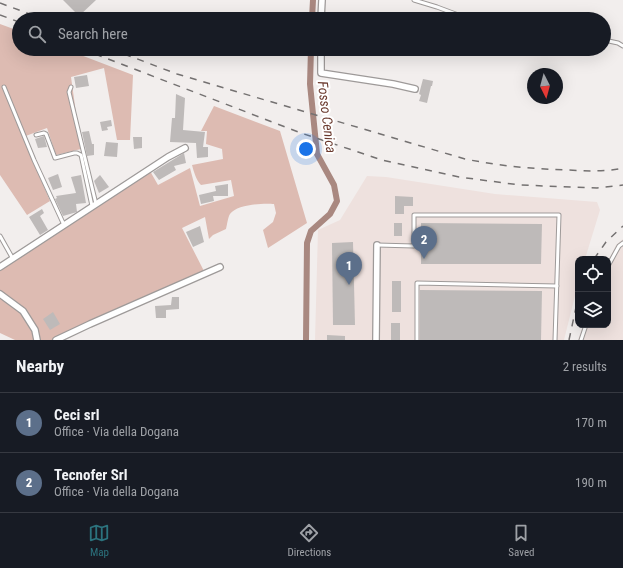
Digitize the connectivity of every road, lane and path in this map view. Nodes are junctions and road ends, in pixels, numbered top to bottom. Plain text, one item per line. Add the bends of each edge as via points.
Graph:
1 (322, 0) edge
2 (414, 0) edge
3 (321, 12) edge
4 (450, 12) edge
5 (611, 42) edge
6 (623, 46) edge
7 (321, 56) edge
8 (4, 87) dead end
9 (71, 87) dead end
10 (415, 89) dead end
11 (36, 135) dead end
12 (184, 148) dead end
13 (94, 205) junction
14 (64, 224) junction
15 (0, 236) edge
16 (623, 243) edge
17 (377, 245) joint
18 (12, 259) junction
19 (611, 261) edge
20 (0, 267) edge
21 (220, 267) dead end
22 (557, 286) junction
23 (0, 294) edge
24 (585, 328) edge
25 (37, 340) edge
26 (56, 340) edge
27 (376, 340) edge
28 (417, 340) edge
29 (555, 340) edge
30 (581, 340) edge

1 - 3 street
2 - 4 lane
5 - 6 lane
7 - 10 street via 322,73
8 - 14 lane
9 - 13 lane via 69,92
11 - 13 lane via 44,132 46,134 55,158 74,153 81,155
12 - 13 street
13 - 14 street
14 - 18 street
15 - 18 lane
16 - 19 lane
17 - 22 lane via 414,246 414,215 559,215
17 - 27 street
18 - 20 street
21 - 26 street
22 - 28 lane via 417,284
22 - 29 lane
23 - 25 street via 23,311 35,330
24 - 30 lane

